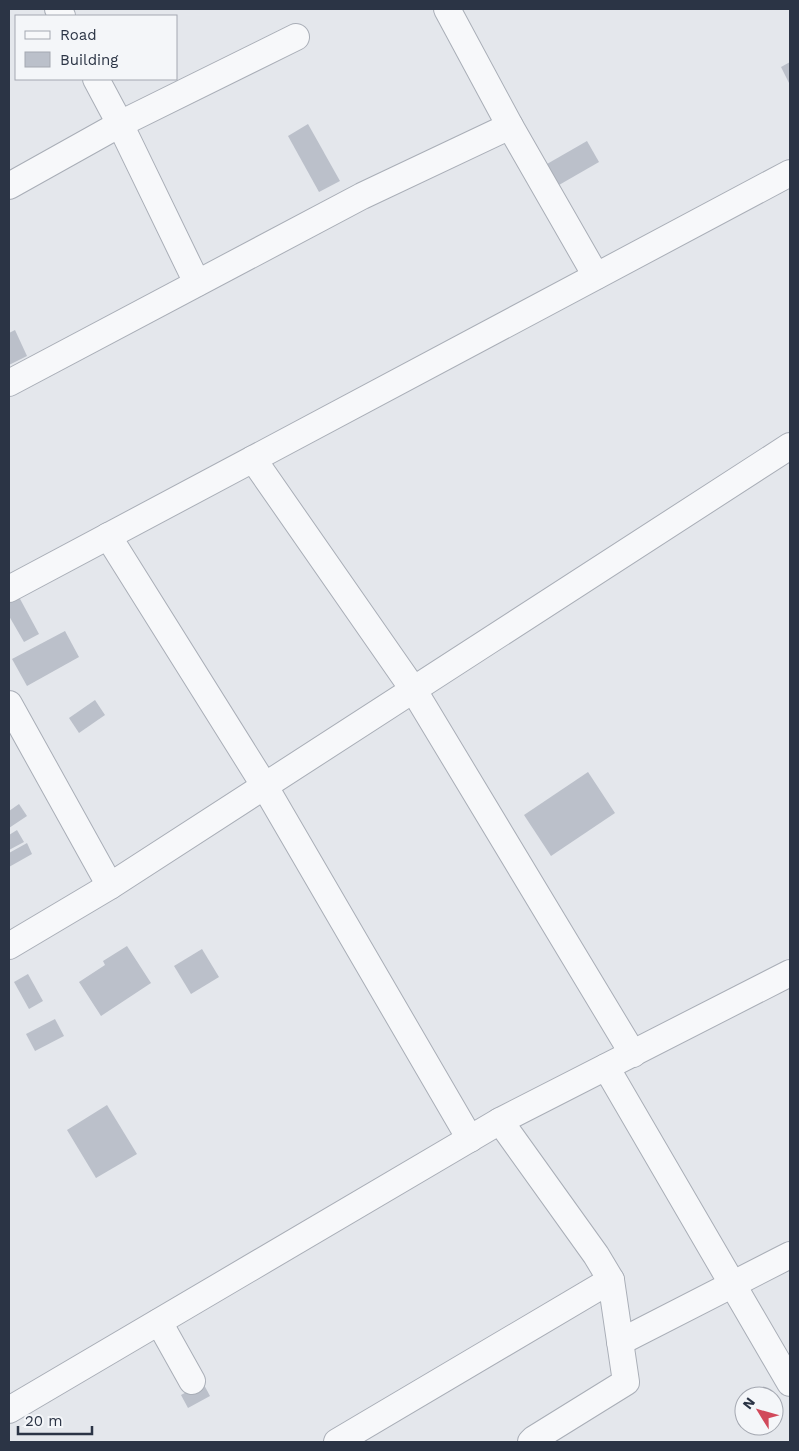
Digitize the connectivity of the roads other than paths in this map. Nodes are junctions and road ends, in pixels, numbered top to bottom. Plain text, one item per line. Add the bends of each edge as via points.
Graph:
1 (448, 9) edge
2 (296, 36) dead end
3 (97, 80) edge
4 (120, 124) junction
5 (510, 126) junction
6 (790, 173) edge
7 (9, 186) edge
8 (596, 276) junction
9 (197, 283) junction
10 (9, 384) edge
11 (790, 446) edge
12 (253, 458) junction
13 (108, 536) junction
14 (9, 589) edge
15 (412, 690) junction
16 (9, 704) edge
17 (264, 786) junction
18 (110, 886) junction
19 (9, 946) edge
20 (790, 973) edge
21 (633, 1054) junction
22 (606, 1067) junction
23 (500, 1121) junction
24 (470, 1139) junction
25 (790, 1255) edge
26 (611, 1280) junction
27 (733, 1284) junction
28 (159, 1322) junction
29 (620, 1342) junction
30 (192, 1381) dead end
31 (790, 1383) edge
32 (9, 1410) edge
33 (337, 1442) edge
34 (531, 1442) edge

1 - 5 street
2 - 4 street
3 - 4 street
4 - 7 street
4 - 9 street
5 - 8 street
5 - 9 street via 362,196
6 - 8 street
8 - 12 street
9 - 10 street
11 - 15 street
12 - 13 street
12 - 15 street
13 - 14 street
13 - 17 street
15 - 17 street
15 - 21 street
16 - 18 street
17 - 18 street
17 - 24 street
18 - 19 street
20 - 21 street
21 - 22 street
22 - 23 street
22 - 27 street
23 - 24 street
23 - 26 street
24 - 28 street
25 - 27 street
26 - 29 street
26 - 33 street
27 - 29 street
27 - 31 street
28 - 30 street
28 - 32 street
29 - 34 street via 626,1382

